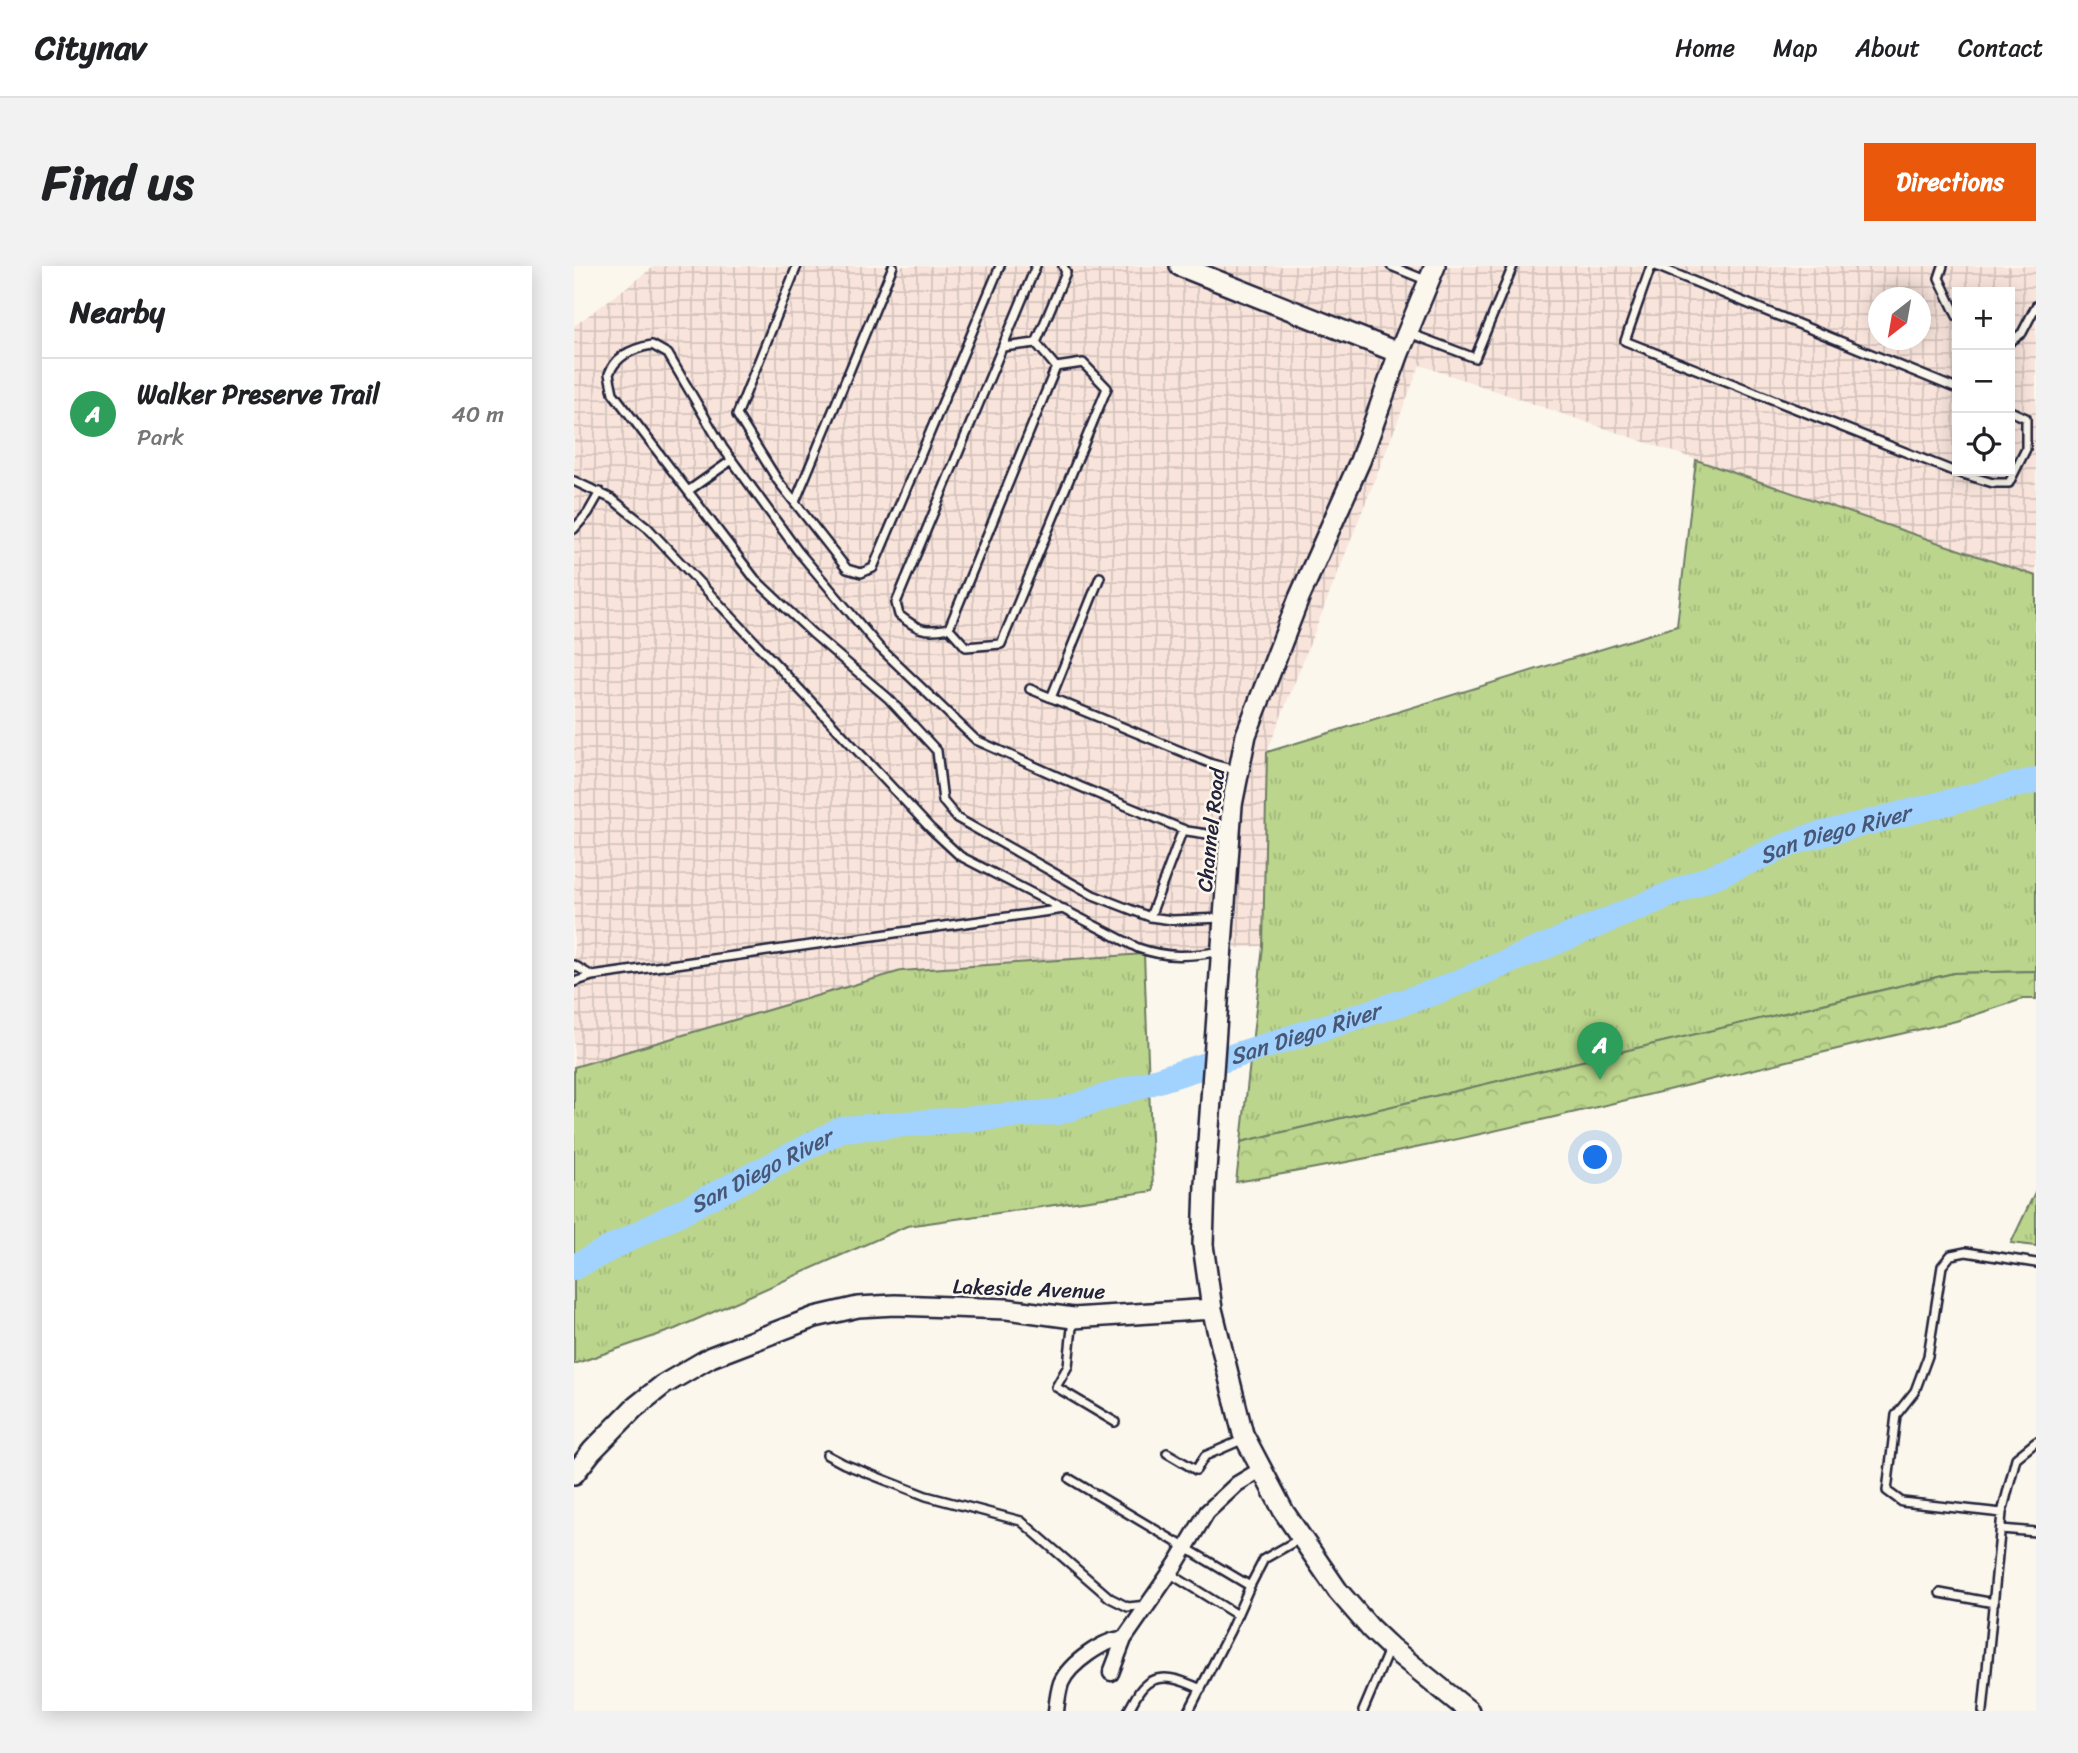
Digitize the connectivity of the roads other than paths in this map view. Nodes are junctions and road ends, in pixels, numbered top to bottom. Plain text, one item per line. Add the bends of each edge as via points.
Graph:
1 (797, 266) edge
2 (893, 266) edge
3 (1000, 266) edge
4 (1037, 266) edge
5 (1063, 266) edge
6 (1180, 266) edge
7 (1391, 266) edge
8 (1513, 266) edge
9 (1651, 266) edge
10 (1656, 266) edge
11 (1943, 266) edge
12 (1214, 272) edge
13 (1432, 274) edge
14 (1952, 305) edge
15 (2036, 306) edge
16 (1408, 332) junction
17 (2015, 338) edge
18 (1036, 343) junction
19 (1003, 346) junction
20 (1399, 353) junction
21 (1056, 367) junction
22 (1952, 387) edge
23 (2015, 413) edge
24 (732, 460) junction
25 (574, 481) edge
26 (688, 491) junction
27 (600, 492) junction
28 (795, 502) junction
29 (574, 529) edge
30 (1100, 577) dead end
31 (949, 628) junction
32 (1030, 689) dead end
33 (1051, 698) junction
34 (1239, 771) junction
35 (1183, 829) junction
36 (1230, 838) junction
37 (1064, 909) junction
38 (1150, 917) junction
39 (1225, 918) junction
40 (1223, 950) junction
41 (574, 965) edge
42 (592, 976) junction
43 (574, 982) edge
44 (2036, 1263) edge
45 (1212, 1309) junction
46 (1073, 1318) junction
47 (1115, 1422) dead end
48 (1245, 1438) junction
49 (2036, 1442) edge
50 (1167, 1453) dead end
51 (827, 1455) dead end
52 (1262, 1469) junction
53 (574, 1474) edge
54 (1070, 1479) dead end
55 (2002, 1513) junction
56 (2001, 1529) junction
57 (2036, 1531) edge
58 (1302, 1538) junction
59 (1186, 1546) junction
60 (1169, 1573) junction
61 (1250, 1586) junction
62 (1940, 1593) dead end
63 (1994, 1603) junction
64 (1148, 1605) junction
65 (1237, 1615) junction
66 (1124, 1639) junction
67 (1390, 1647) junction
68 (1111, 1674) dead end
69 (1201, 1689) junction
70 (1056, 1711) edge
71 (1128, 1711) edge
72 (1189, 1711) edge
73 (1363, 1711) edge
74 (1469, 1711) edge
75 (1983, 1711) edge

1 - 28 lane via 737,415
2 - 28 lane
3 - 28 lane via 873,568 861,573 848,569
4 - 19 lane
5 - 18 lane via 1066,272
6 - 12 main road
7 - 13 lane
8 - 16 lane via 1475,358
9 - 23 lane via 1625,341 1993,483 2009,483 2026,449 2026,418
10 - 22 lane
11 - 14 lane via 1939,278
12 - 20 main road
13 - 16 main road, Channel Road
15 - 17 lane
16 - 20 main road, Channel Road
18 - 19 lane
18 - 21 lane
19 - 31 lane via 896,603 899,615 915,627 931,632
20 - 34 main road, Channel Road via 1360,461 1299,598 1251,723
21 - 31 lane
21 - 31 lane via 1083,363 1107,388 1002,644 966,648
24 - 26 lane
24 - 26 lane via 668,354 652,345 618,359 609,374 613,393
24 - 35 lane via 798,551 879,647 976,740
25 - 27 lane
26 - 38 lane via 755,579 888,698 937,751 943,802 957,818 1093,895
27 - 29 lane
27 - 37 lane via 647,527 949,847
30 - 33 lane
32 - 33 lane
33 - 34 lane
34 - 36 main road, Channel Road
35 - 36 lane
35 - 38 lane
36 - 39 main road, Channel Road
37 - 40 lane via 1117,939 1154,953 1191,956
37 - 42 lane
38 - 39 lane
39 - 40 main road, Channel Road
40 - 45 main road, Channel Road via 1203,1245
41 - 42 lane
42 - 43 lane
44 - 55 lane via 1966,1252 1951,1255 1942,1266 1928,1356 1914,1391 1896,1415 1887,1491 1902,1502
45 - 46 main road, Lakeside Avenue
45 - 48 main road
46 - 47 lane via 1068,1366 1056,1387
46 - 53 main road, Lakeside Avenue via 895,1305 858,1307 815,1317 711,1357 663,1385 634,1408
48 - 50 lane via 1205,1456 1196,1470
48 - 52 main road
49 - 55 lane via 2016,1458
51 - 64 lane via 926,1496 1021,1521 1110,1598 1128,1607
52 - 58 main road
52 - 59 street via 1237,1484 1207,1512
54 - 59 lane
55 - 56 lane
56 - 57 lane
56 - 63 lane
58 - 61 lane via 1264,1559
58 - 67 main road via 1338,1591
59 - 60 street
59 - 61 lane
60 - 64 street
60 - 65 lane
61 - 65 lane
62 - 63 lane
63 - 75 lane
64 - 66 street
65 - 69 lane
66 - 68 street
66 - 70 street via 1101,1646 1078,1663 1062,1680
67 - 73 lane
67 - 74 main road
69 - 71 lane via 1184,1681 1158,1679 1142,1688
69 - 72 lane

